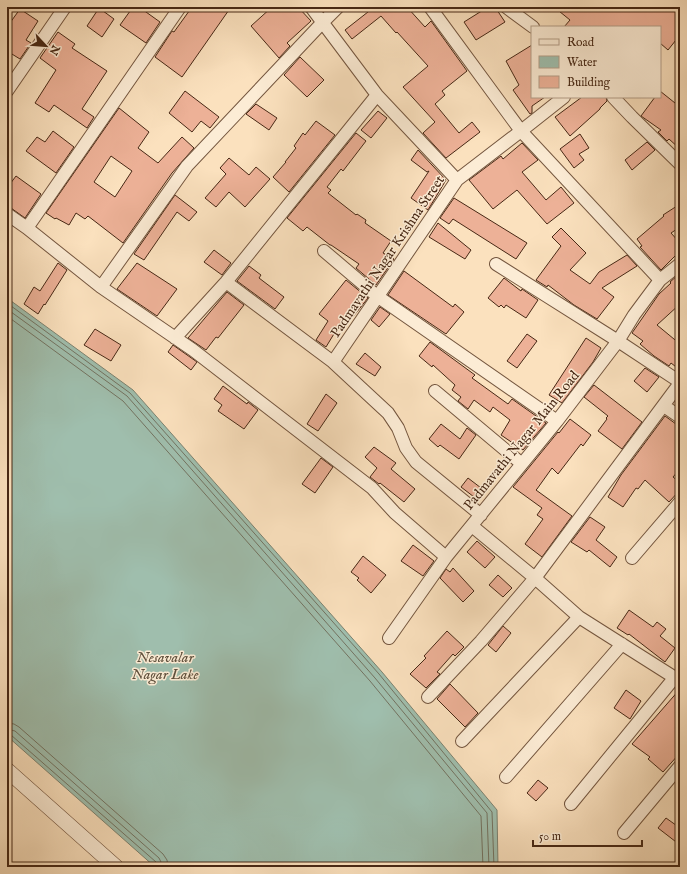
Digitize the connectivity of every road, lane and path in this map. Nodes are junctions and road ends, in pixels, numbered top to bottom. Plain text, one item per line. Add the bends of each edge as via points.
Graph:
1 (65, 7) edge
2 (180, 7) edge
3 (311, 7) edge
4 (338, 7) edge
5 (430, 7) edge
6 (506, 7) edge
7 (322, 23) junction
8 (532, 26) edge
9 (7, 91) edge
10 (377, 95) junction
11 (563, 98) edge
12 (614, 98) edge
13 (521, 132) junction
14 (680, 164) edge
15 (457, 180) junction
16 (7, 214) edge
17 (27, 228) junction
18 (324, 251) dead end
19 (496, 264) dead end
20 (680, 264) edge
21 (660, 280) junction
22 (226, 282) junction
23 (101, 287) junction
24 (377, 296) junction
25 (176, 338) junction
26 (618, 341) junction
27 (332, 362) junction
28 (680, 383) edge
29 (435, 391) dead end
30 (664, 406) junction
31 (680, 417) edge
32 (557, 421) junction
33 (522, 464) junction
34 (680, 502) edge
35 (481, 515) junction
36 (472, 526) junction
37 (446, 557) junction
38 (632, 558) dead end
39 (535, 578) junction
40 (580, 617) junction
41 (389, 638) dead end
42 (622, 644) junction
43 (678, 679) edge
44 (428, 696) dead end
45 (462, 741) dead end
46 (680, 766) edge
47 (7, 770) edge
48 (506, 777) dead end
49 (571, 804) dead end
50 (624, 834) dead end
51 (116, 867) edge

1 - 9 street
2 - 17 street
3 - 7 street
4 - 7 street
5 - 13 street
6 - 8 street
7 - 10 street
7 - 23 street via 187,166
10 - 15 street
10 - 22 street
11 - 13 street, Padmavathi Nagar Krishna Street
12 - 14 street
13 - 15 street, Padmavathi Nagar Krishna Street
13 - 21 street
15 - 24 street, Padmavathi Nagar Krishna Street
16 - 17 street
17 - 23 street
18 - 24 street
19 - 26 street
20 - 21 street, Padmavathi Nagar Main Road
21 - 26 street, Padmavathi Nagar Main Road via 634,314
22 - 25 street
22 - 27 street
23 - 25 street
24 - 27 street, Padmavathi Nagar Krishna Street
24 - 32 street
25 - 37 street via 372,488 395,513
26 - 28 street
26 - 32 street, Padmavathi Nagar Main Road
27 - 35 street via 388,413 398,428 409,454 416,462
28 - 30 street
29 - 33 street
30 - 31 street
30 - 39 street
32 - 33 street, Padmavathi Nagar Main Road
33 - 35 street, Padmavathi Nagar Main Road
34 - 38 street
35 - 36 street, Padmavathi Nagar Main Road
36 - 37 street, Padmavathi Nagar Main Road
36 - 39 street
37 - 41 street, Padmavathi Nagar Main Road
39 - 40 street
39 - 44 street via 481,641
40 - 42 street
40 - 45 street
42 - 43 street
42 - 48 street
43 - 49 street
46 - 50 street
47 - 51 street

